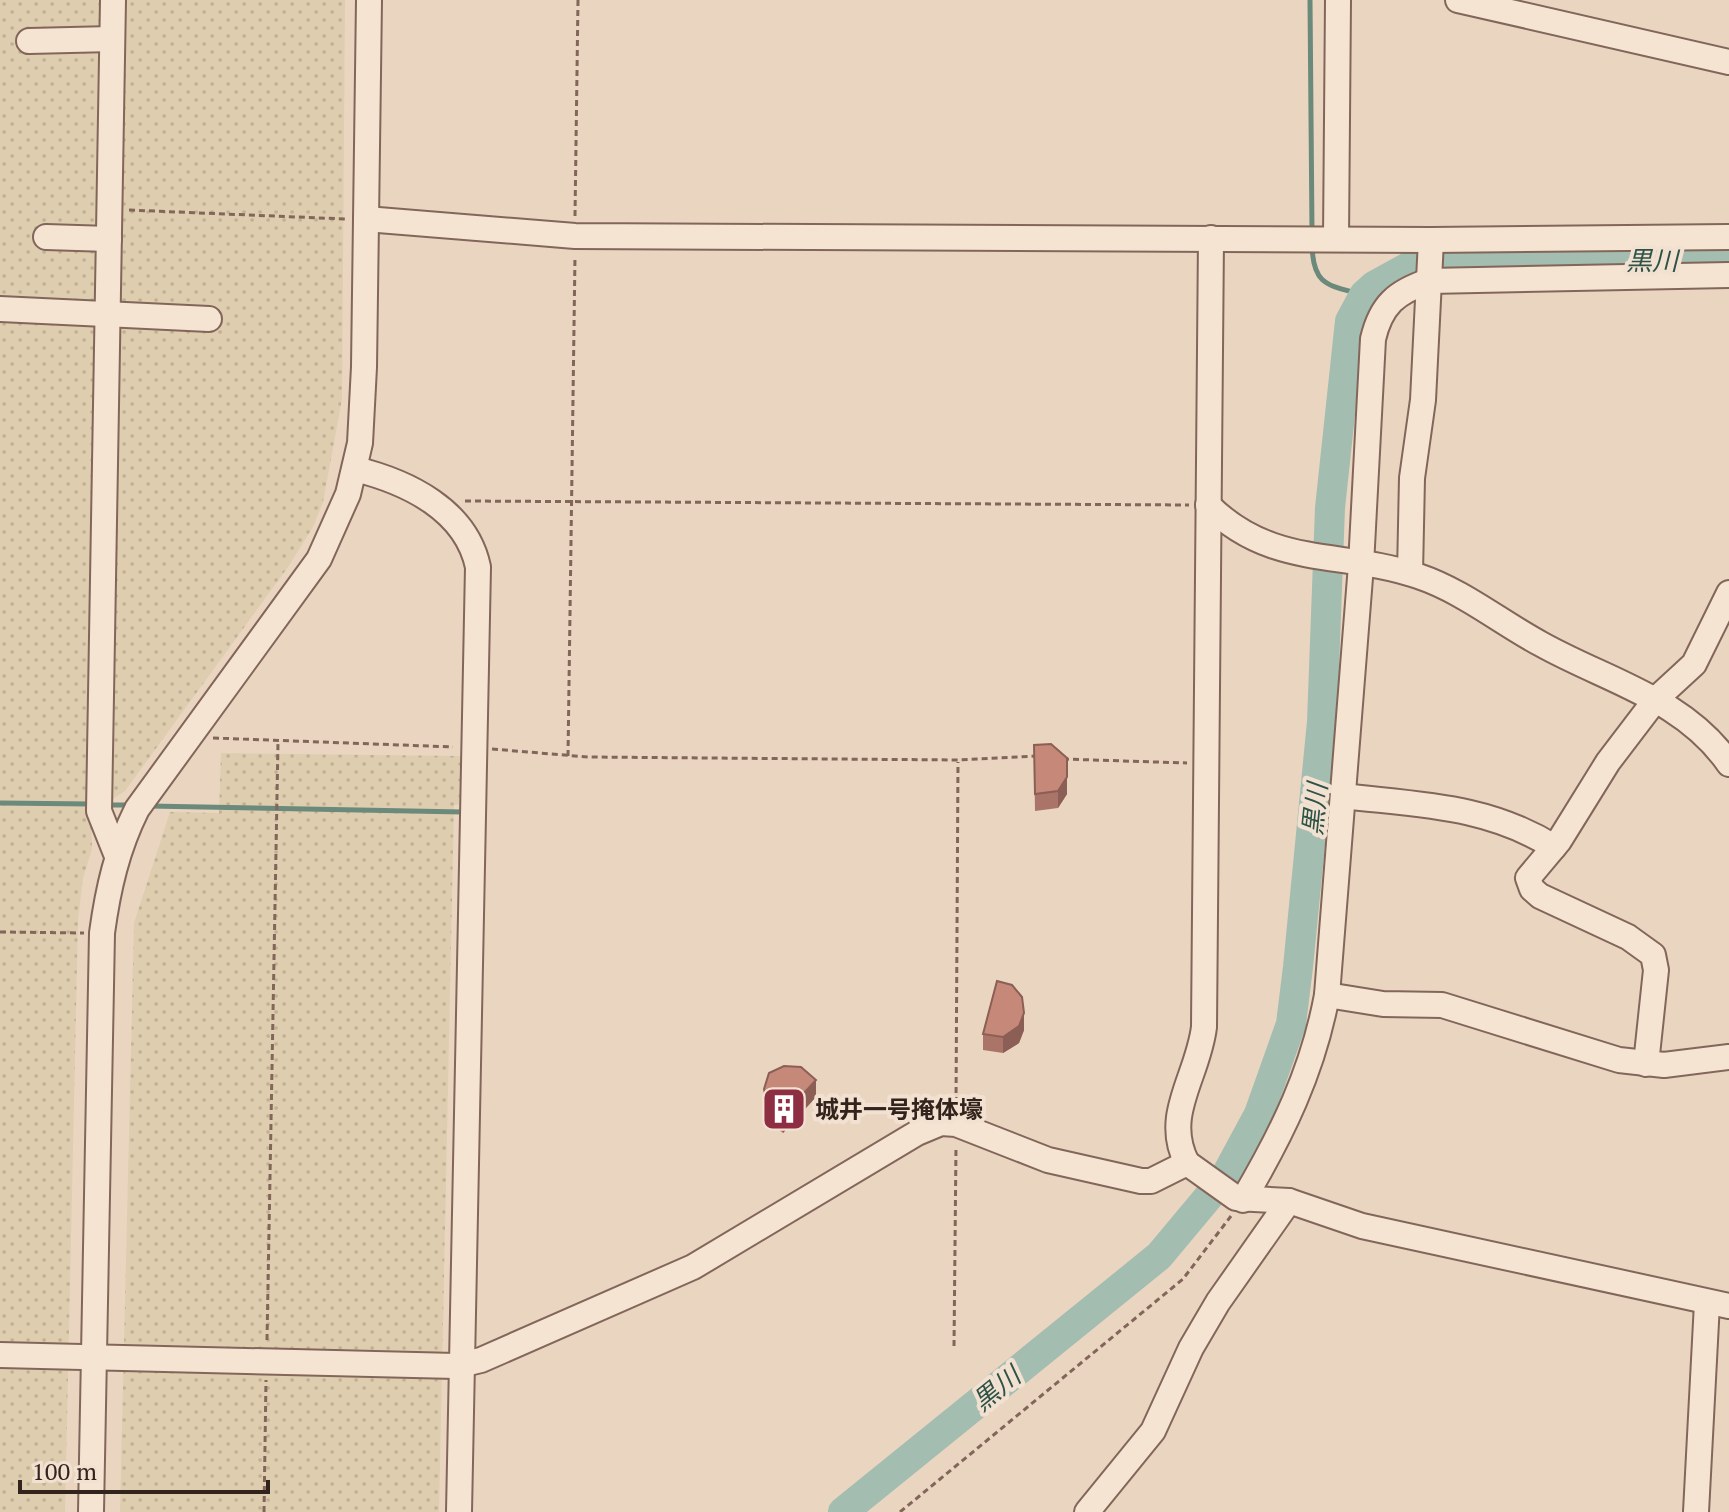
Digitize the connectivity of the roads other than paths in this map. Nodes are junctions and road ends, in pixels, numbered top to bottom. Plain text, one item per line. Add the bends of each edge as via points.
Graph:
1 (113, 0) edge
2 (369, 0) edge
3 (1338, 0) edge
4 (1458, 0) edge
5 (112, 39) junction
6 (29, 41) dead end
7 (1729, 62) edge
8 (366, 219) junction
9 (46, 237) dead end
10 (1729, 237) edge
11 (1211, 238) junction
12 (1323, 238) junction
13 (109, 239) junction
14 (1431, 245) junction
15 (1729, 275) edge
16 (1429, 279) junction
17 (0, 309) edge
18 (107, 314) junction
19 (209, 319) dead end
20 (355, 469) junction
21 (1208, 505) junction
22 (1359, 565) junction
23 (1410, 573) junction
24 (1729, 593) edge
25 (1656, 699) junction
26 (1729, 764) edge
27 (1343, 796) junction
28 (1554, 847) junction
29 (117, 856) junction
30 (1327, 995) junction
31 (1729, 1057) edge
32 (1646, 1064) junction
33 (1190, 1164) junction
34 (1240, 1199) junction
35 (1289, 1201) junction
36 (1718, 1304) edge
37 (0, 1355) edge
38 (94, 1357) junction
39 (462, 1364) junction
40 (91, 1512) edge
41 (459, 1512) edge
42 (1087, 1512) edge
43 (1696, 1512) edge

1 - 5 street
2 - 8 street
3 - 12 street
4 - 7 street
5 - 6 street
5 - 13 street
8 - 11 street via 575,236
8 - 20 street via 363,396
9 - 13 street
10 - 14 street
11 - 12 street
11 - 21 street
12 - 14 street
13 - 18 street
14 - 16 street
15 - 16 street
16 - 22 street via 1392,298 1377,320
16 - 23 street via 1423,400 1412,478
17 - 18 street
18 - 19 street
18 - 29 street via 99,811
20 - 29 street via 340,518 319,559 137,809
20 - 39 street via 394,480 433,501 469,539 478,567
21 - 22 street via 1242,534
21 - 33 street via 1204,1027 1176,1138
22 - 23 street
22 - 27 street
23 - 25 street
24 - 25 street via 1694,664
25 - 26 street via 1714,741
25 - 28 street
27 - 28 street via 1474,811
27 - 30 street
28 - 32 street via 1528,878 1532,889 1653,955
29 - 38 street via 102,933
30 - 32 street via 1383,1004 1442,1005 1596,1054
30 - 34 street via 1313,1055 1282,1135
31 - 32 street
33 - 34 street
33 - 39 street via 1151,1181 1133,1180 1048,1160 941,1123 680,1273 494,1355
34 - 35 street
35 - 36 street via 1362,1226
35 - 42 street via 1218,1302 1153,1431
36 - 43 street
37 - 38 street
38 - 39 street
38 - 40 street
39 - 41 street

